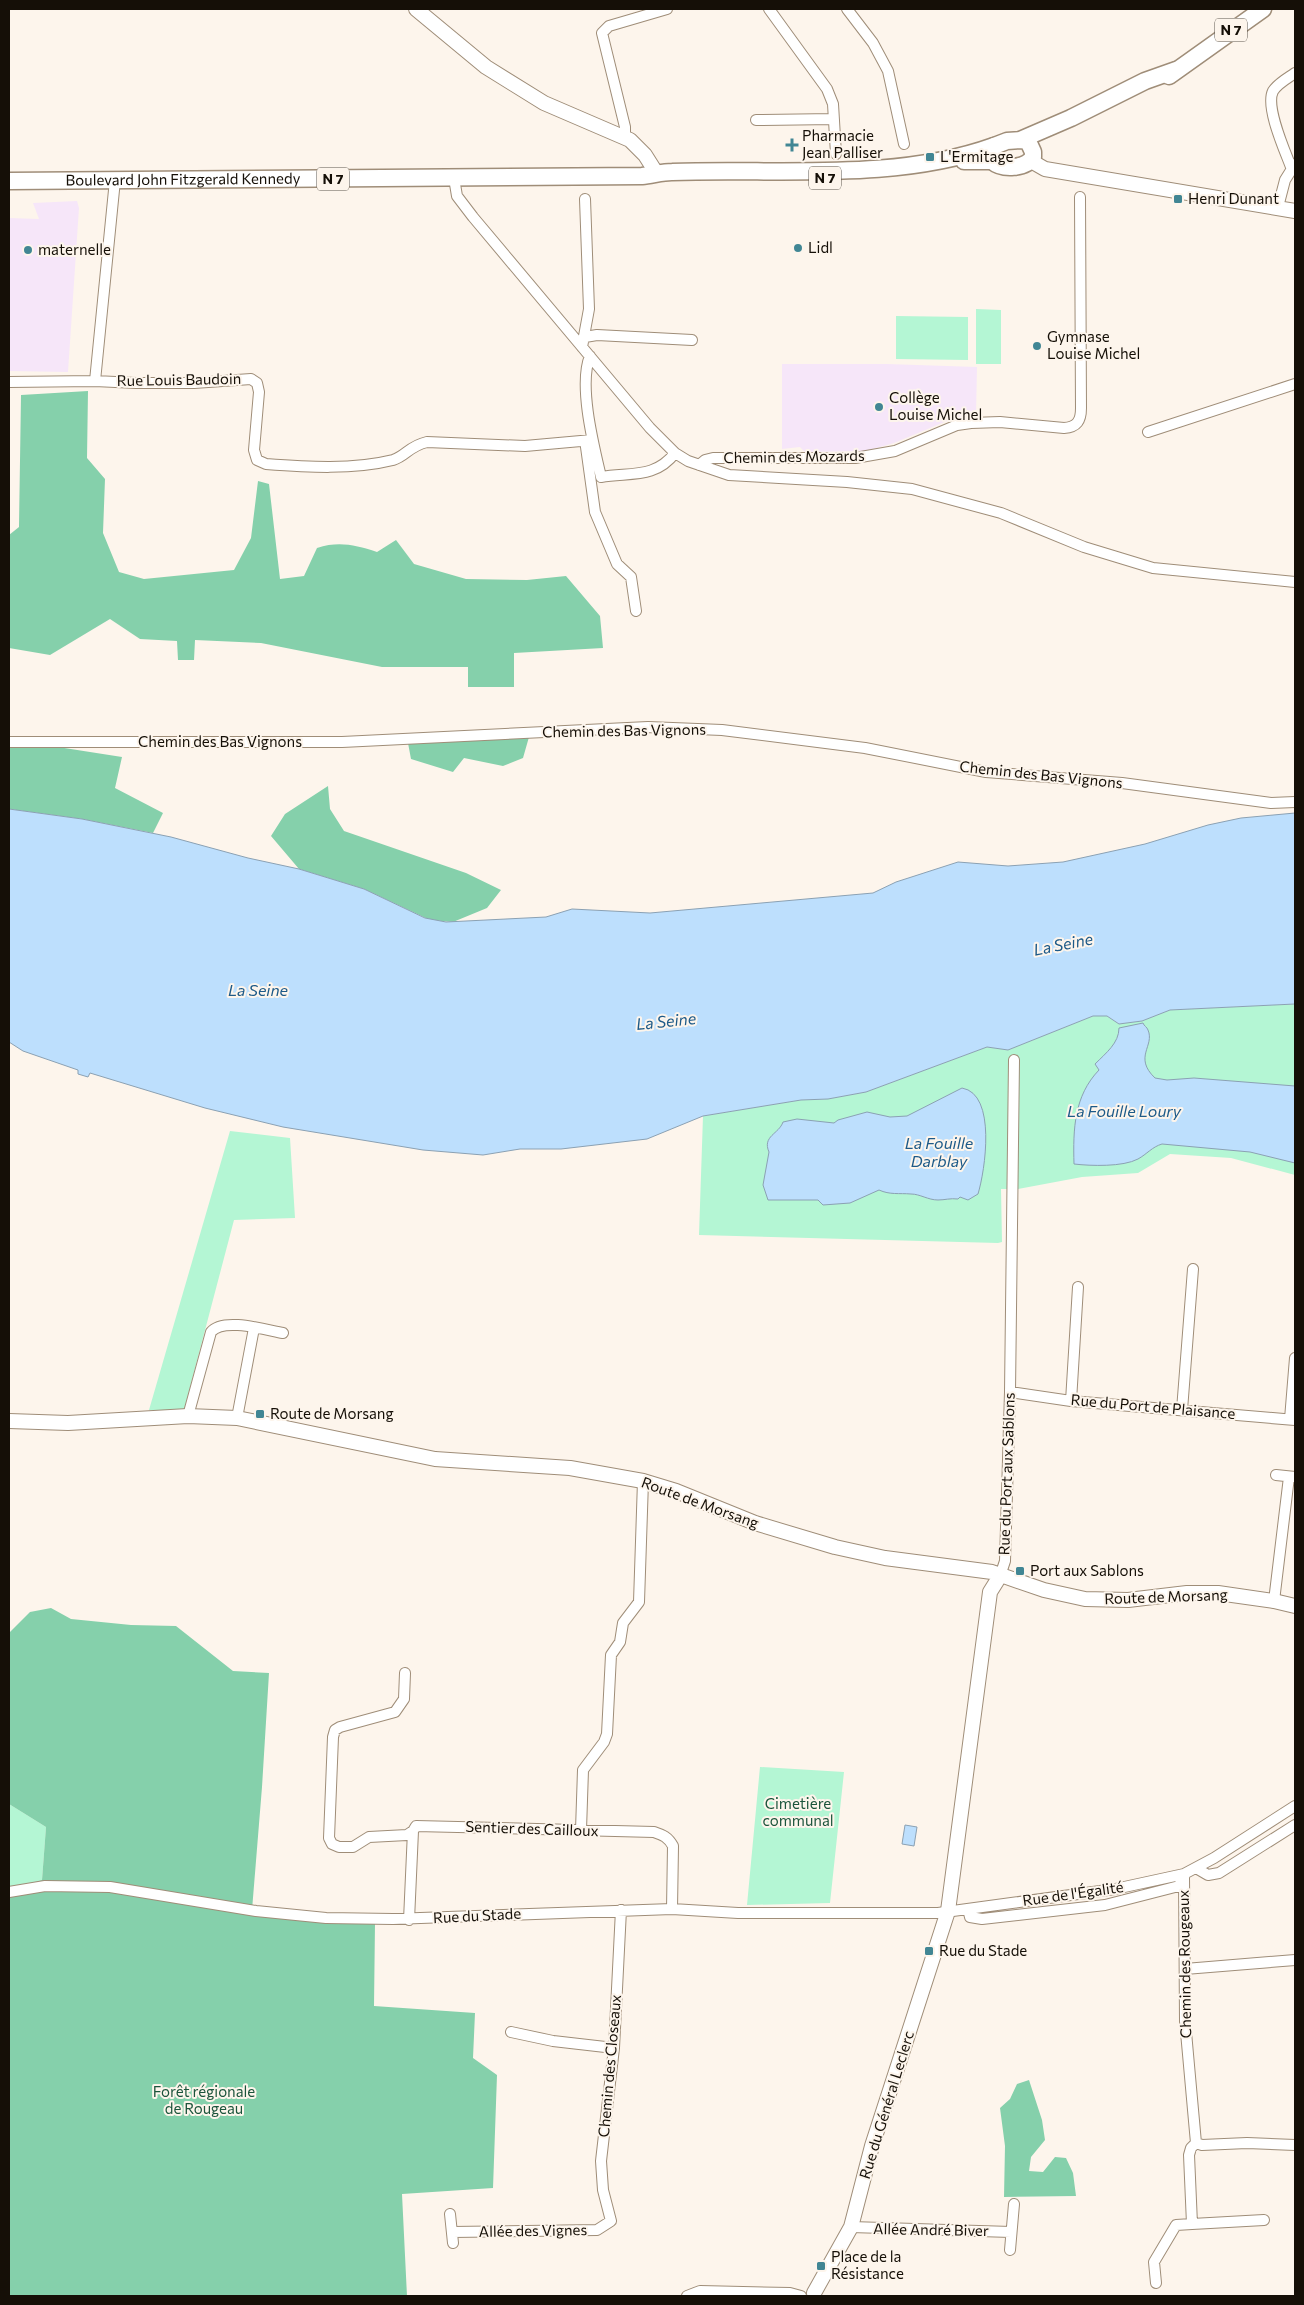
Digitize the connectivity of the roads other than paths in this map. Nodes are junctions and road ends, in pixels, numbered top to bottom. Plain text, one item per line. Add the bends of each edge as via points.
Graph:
1 (416, 9) edge
2 (667, 9) edge
3 (769, 9) edge
4 (847, 9) edge
5 (1263, 9) edge
6 (1295, 73) edge
7 (834, 119) junction
8 (756, 120) dead end
9 (625, 137) junction
10 (1024, 140) junction
11 (904, 144) dead end
12 (836, 154) dead end
13 (993, 154) junction
14 (1031, 161) junction
15 (1293, 165) edge
16 (657, 174) junction
17 (454, 178) junction
18 (116, 180) junction
19 (9, 181) edge
20 (1080, 197) dead end
21 (585, 199) dead end
22 (1278, 207) junction
23 (1295, 210) edge
24 (692, 340) dead end
25 (584, 342) junction
26 (590, 356) junction
27 (95, 381) junction
28 (9, 382) edge
29 (1295, 384) edge
30 (1148, 432) dead end
31 (592, 440) junction
32 (675, 452) junction
33 (699, 465) junction
34 (1295, 582) edge
35 (636, 610) dead end
36 (9, 742) edge
37 (1295, 802) edge
38 (1014, 1060) dead end
39 (1193, 1269) dead end
40 (1078, 1287) dead end
41 (254, 1328) junction
42 (283, 1333) dead end
43 (1295, 1358) edge
44 (1010, 1392) junction
45 (1071, 1401) junction
46 (1182, 1410) junction
47 (188, 1416) junction
48 (237, 1418) junction
49 (9, 1420) edge
50 (1293, 1420) edge
51 (1276, 1475) dead end
52 (1292, 1477) edge
53 (643, 1481) junction
54 (1000, 1576) junction
55 (1274, 1601) junction
56 (1295, 1606) edge
57 (405, 1672) dead end
58 (1295, 1806) edge
59 (1295, 1825) edge
60 (581, 1830) junction
61 (412, 1831) junction
62 (1196, 1868) junction
63 (1184, 1874) junction
64 (9, 1892) edge
65 (672, 1909) junction
66 (621, 1910) junction
67 (948, 1911) junction
68 (409, 1920) junction
69 (1295, 1960) edge
70 (1185, 1969) junction
71 (511, 2032) dead end
72 (614, 2048) junction
73 (1196, 2143) junction
74 (1295, 2146) edge
75 (1014, 2204) dead end
76 (450, 2214) dead end
77 (1264, 2220) dead end
78 (611, 2221) joint
79 (1192, 2224) junction
80 (851, 2226) junction
81 (452, 2232) junction
82 (1011, 2232) junction
83 (453, 2243) dead end
84 (1010, 2250) dead end
85 (1156, 2283) dead end
86 (810, 2295) edge
87 (687, 2296) edge

1 - 9 street via 486,66 544,103
2 - 9 street via 609,26 602,33
3 - 7 street via 827,89
4 - 11 street via 874,43 888,71
5 - 10 main road, N 7 via 1176,70 1145,81
6 - 15 street via 1274,90 1271,99 1283,146
7 - 8 street
7 - 12 street
9 - 16 street via 645,155
10 - 13 main road, Boulevard John Fitzgerald Kennedy / N 7 via 1007,141
10 - 14 main road via 1033,152
13 - 14 main road, Boulevard John Fitzgerald Kennedy / N 7 via 1003,167
13 - 16 main road, Boulevard John Fitzgerald Kennedy / N 7 via 893,166
14 - 22 street via 1045,169
15 - 22 street
16 - 17 main road, Boulevard John Fitzgerald Kennedy / N 7
17 - 18 main road, Boulevard John Fitzgerald Kennedy / N 7
17 - 25 street via 460,201
18 - 19 main road, Boulevard John Fitzgerald Kennedy / N 7
18 - 27 street
20 - 33 street, Chemin des Mozards via 1081,414 1074,426 971,423 895,451 862,457 835,460 713,458
21 - 25 street via 589,286
22 - 23 street
24 - 25 street via 597,335
25 - 26 street
26 - 31 street via 586,376
26 - 32 street via 650,428
27 - 28 street, Rue Louis Baudoin
27 - 31 street, Rue Louis Baudoin via 194,383 255,380 259,392 254,450 257,460 266,464 326,466 395,460 413,446 427,442 525,446
29 - 30 street
31 - 32 street via 601,477 658,469
31 - 35 street via 586,447 595,512 617,564 631,576
32 - 33 street
33 - 34 street via 743,477 912,489 1001,514 1084,547 1152,568
36 - 37 street, Chemin des Bas Vignons via 342,742 648,727 695,728 865,748 986,772 1122,783 1271,803
38 - 44 street, Rue du Port aux Sablons
39 - 46 street
40 - 45 street
41 - 42 street
41 - 47 street via 226,1324 213,1329
41 - 48 street
43 - 50 street
44 - 45 street, Rue du Port de Plaisance
44 - 54 street, Rue du Port aux Sablons via 1005,1562
45 - 46 street, Rue du Port de Plaisance
46 - 50 street, Rue du Port de Plaisance
47 - 48 street, Route de Morsang
47 - 49 street, Route de Morsang via 68,1423
48 - 53 street, Route de Morsang via 435,1459 570,1468
51 - 52 street
52 - 55 street
53 - 54 street, Route de Morsang via 755,1523 835,1547 885,1558 992,1572
53 - 60 street via 639,1602 623,1623 620,1642 611,1655 607,1734 583,1770
54 - 55 street, Route de Morsang via 1085,1599 1128,1600 1218,1593
54 - 67 street, Rue du Port aux Sablons via 990,1592
55 - 56 street, Route de Morsang
57 - 61 street via 404,1699 395,1712 335,1730 332,1737 329,1838 332,1844 346,1848 368,1837 407,1835
58 - 62 street, Rue de l'Égalité
59 - 62 street via 1219,1873 1208,1874
60 - 61 street, Sentier des Cailloux via 416,1826
60 - 65 street, Sentier des Cailloux via 654,1832 670,1839 673,1852
61 - 68 street
62 - 63 street, Rue de l'Égalité
63 - 67 street, Rue de l'Égalité via 1115,1889
63 - 70 street, Chemin des Rougeaux
64 - 68 street, Rue du Stade via 45,1886 110,1887 256,1911 326,1918
65 - 66 street, Rue du Stade
65 - 67 street, Rue du Stade via 738,1913
66 - 68 street, Rue du Stade
66 - 72 street, Chemin des Closeaux
67 - 80 street, Rue du Général Leclerc via 872,2146
69 - 70 street
70 - 73 street, Chemin des Rougeaux via 1187,2066
71 - 72 street
72 - 78 street, Chemin des Closeaux via 601,2160 603,2190
73 - 74 street
73 - 79 street, Chemin des Rougeaux via 1189,2155
75 - 82 street, Allée André Biver
76 - 81 street
77 - 79 street
78 - 81 street, Allée des Vignes via 597,2230
79 - 85 street via 1176,2225 1154,2262
80 - 82 street, Allée André Biver
80 - 86 street, Rue du Général Leclerc
81 - 83 street
82 - 84 street, Allée André Biver
86 - 87 street via 700,2291

